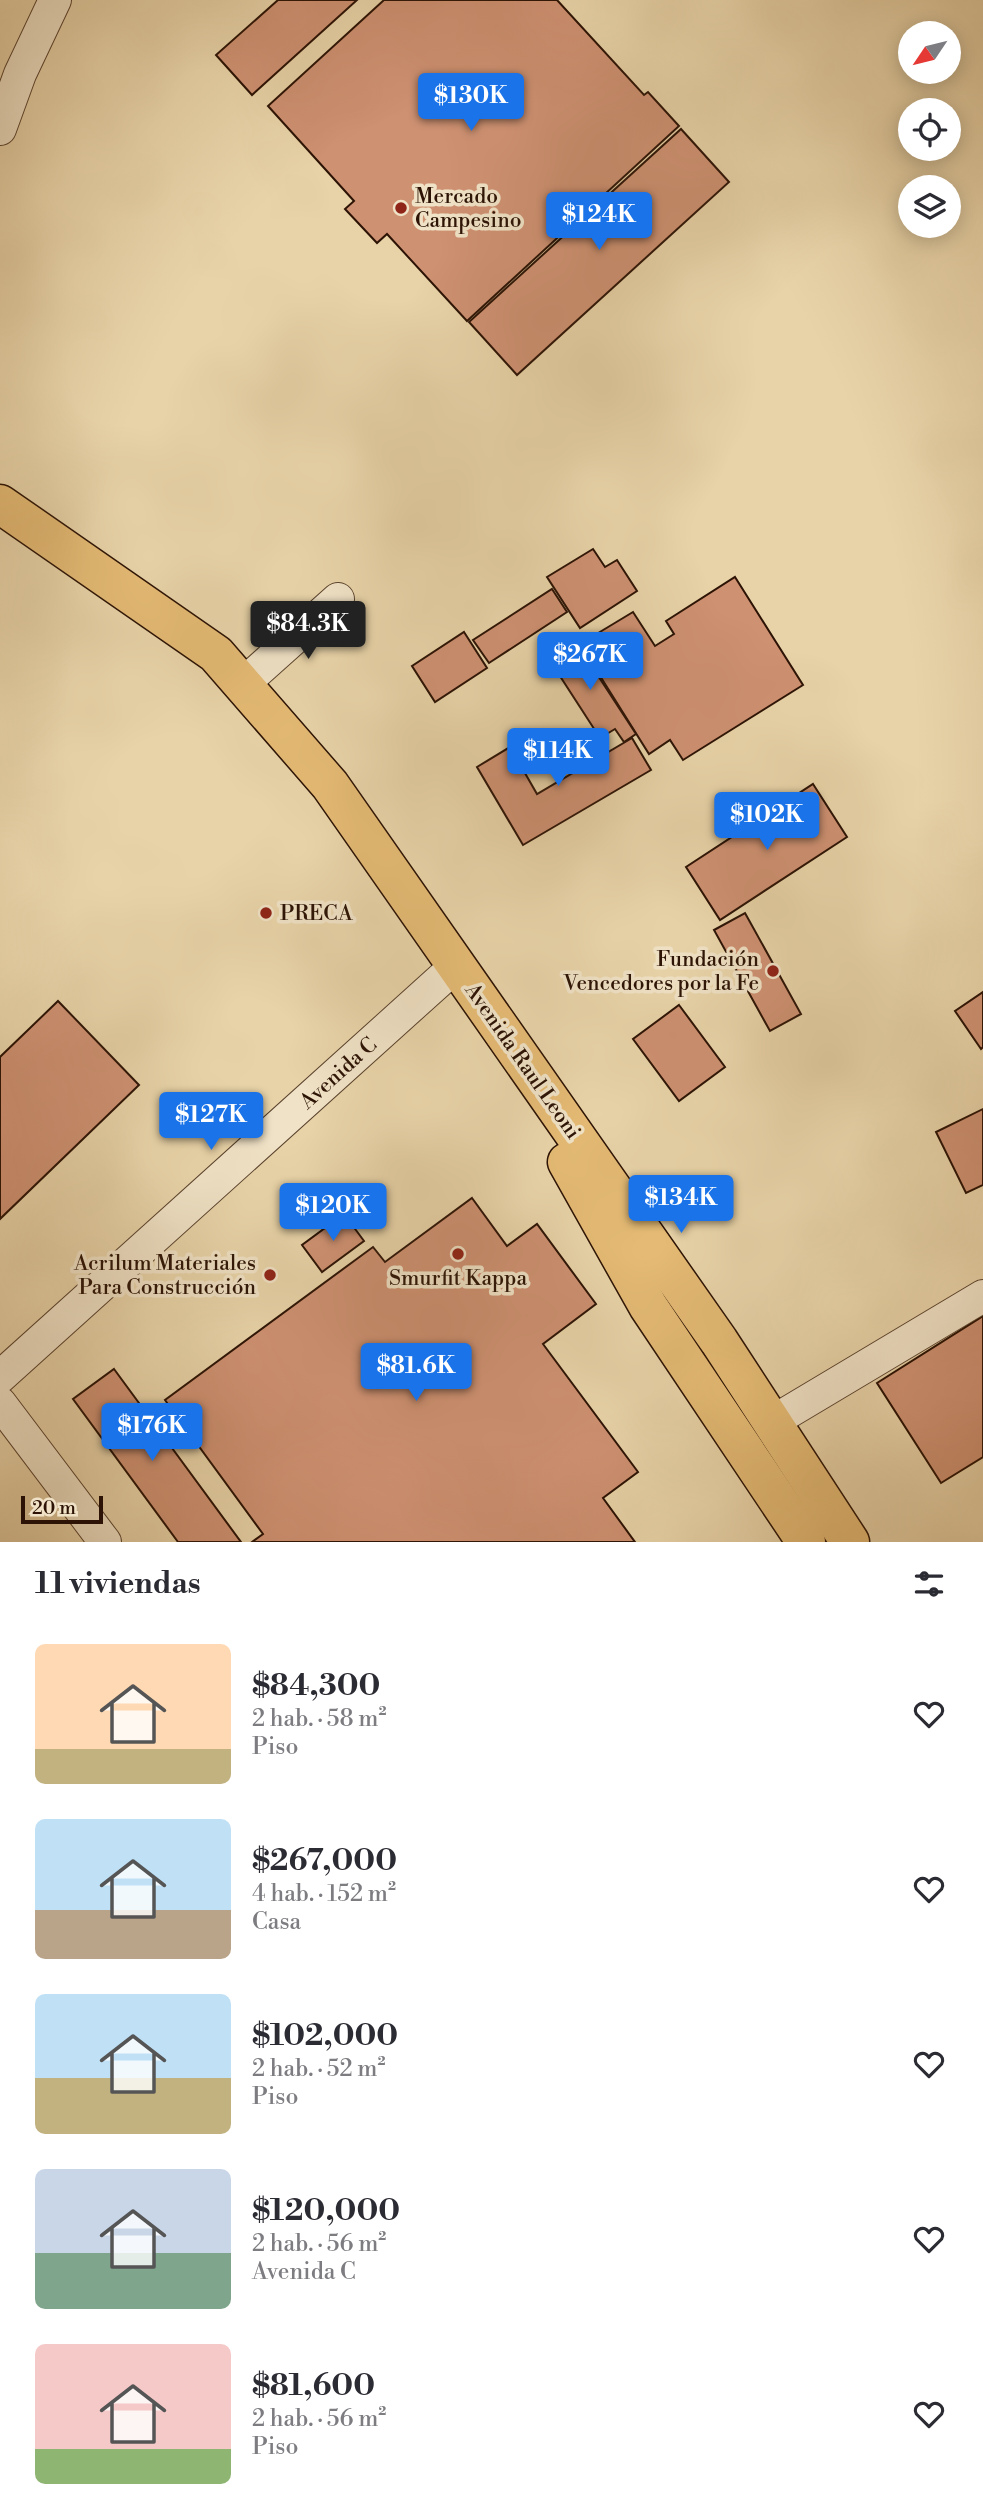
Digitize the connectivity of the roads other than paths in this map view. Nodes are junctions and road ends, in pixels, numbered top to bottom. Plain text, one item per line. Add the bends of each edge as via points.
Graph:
1 (55, 0) edge
2 (0, 128) edge
3 (0, 504) edge
4 (338, 599) dead end
5 (243, 684) junction
6 (457, 965) junction
7 (983, 1296) edge
8 (0, 1377) edge
9 (0, 1402) edge
10 (772, 1422) junction
11 (105, 1542) edge
12 (806, 1542) edge
13 (850, 1542) edge

1 - 2 street
3 - 5 main road via 216,654
4 - 5 street
5 - 6 main road via 330,785
6 - 8 street, Avenida C
6 - 10 main road, Avenida Raul Leoni
6 - 12 main road, Avenida Raul Leoni via 648,1306
7 - 10 street
9 - 11 street
10 - 13 main road, Avenida Raul Leoni

